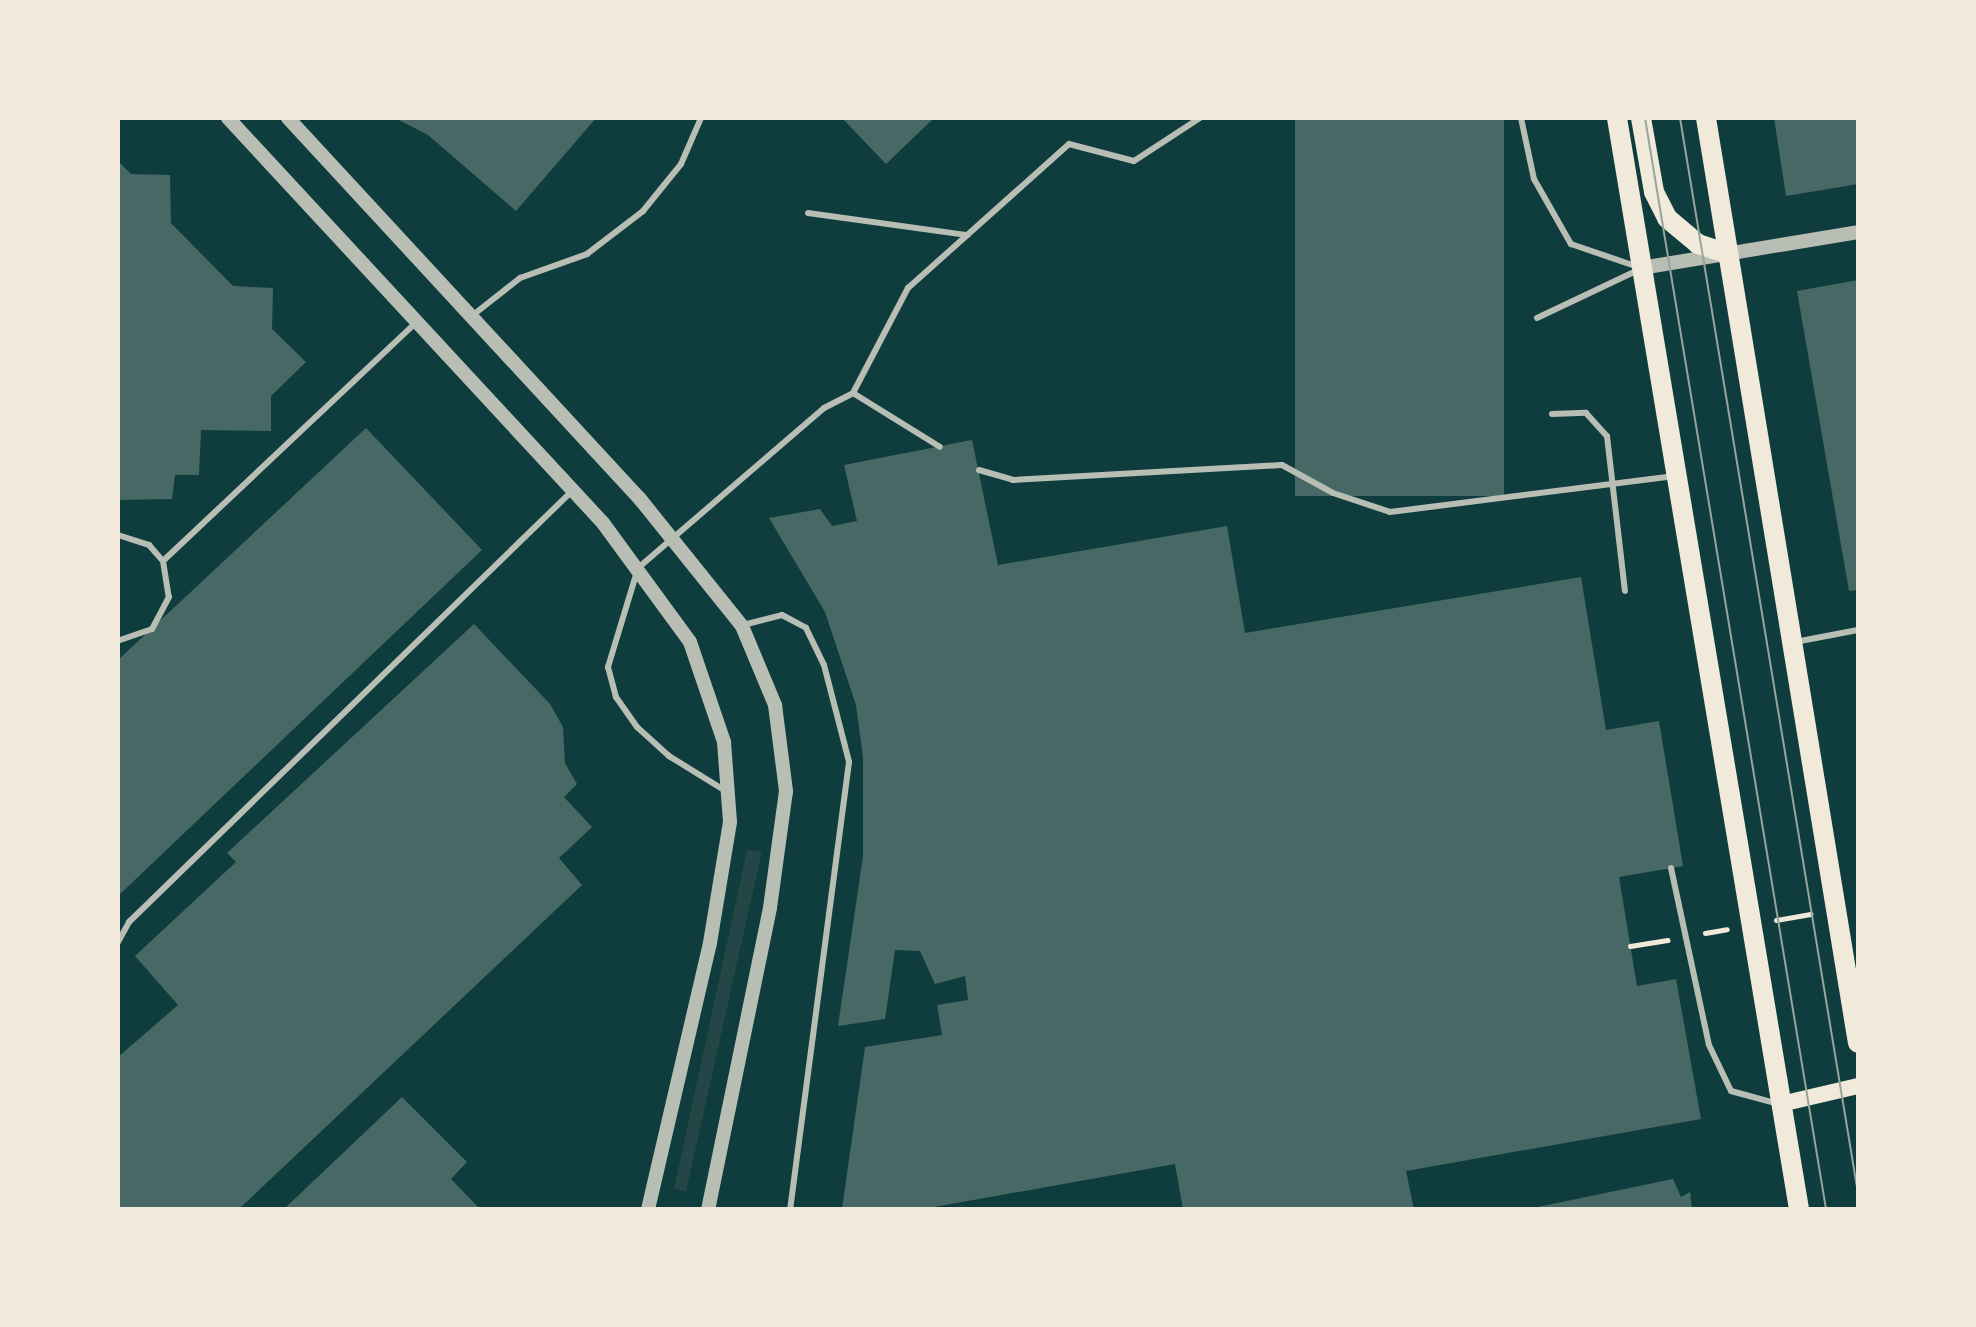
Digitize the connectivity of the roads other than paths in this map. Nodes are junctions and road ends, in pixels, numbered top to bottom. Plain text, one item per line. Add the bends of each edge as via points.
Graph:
1 (228, 118) edge
2 (288, 118) edge
3 (701, 118) edge
4 (1200, 118) edge
5 (1521, 118) edge
6 (1617, 118) edge
7 (1641, 118) edge
8 (1706, 118) edge
9 (808, 213) dead end
10 (1858, 232) edge
11 (967, 235) junction
12 (1728, 254) junction
13 (1641, 268) junction
14 (472, 316) junction
15 (1537, 318) dead end
16 (417, 322) junction
17 (853, 393) junction
18 (1552, 414) dead end
19 (940, 447) dead end
20 (979, 470) dead end
21 (1675, 476) junction
22 (1612, 483) junction
23 (572, 491) junction
24 (118, 535) edge
25 (672, 539) junction
26 (163, 561) junction
27 (638, 568) junction
28 (1625, 591) dead end
29 (742, 626) junction
30 (1858, 630) edge
31 (118, 641) edge
32 (1792, 642) junction
33 (728, 792) junction
34 (1671, 868) dead end
35 (118, 942) edge
36 (1858, 1043) edge
37 (1858, 1086) edge
38 (1781, 1104) junction
39 (648, 1209) edge
40 (708, 1209) edge
41 (790, 1209) edge
42 (1799, 1209) edge

1 - 16 street
2 - 14 street
3 - 14 lane via 681,164 643,211 587,254 520,278
4 - 11 lane via 1134,161 1069,144
5 - 13 lane via 1534,179 1571,244
6 - 13 main road
7 - 12 main road via 1654,192 1667,218 1698,244
8 - 12 main road
9 - 11 lane
10 - 12 street
11 - 17 lane via 908,288
12 - 13 street
12 - 32 main road
13 - 15 lane
13 - 21 main road
14 - 25 street
16 - 23 street
16 - 26 lane
17 - 19 lane
17 - 25 lane via 824,408
18 - 22 lane via 1577,410 1601,425
20 - 22 lane via 1013,480 1282,465 1333,493 1390,512
21 - 22 lane
21 - 38 main road
22 - 28 lane
23 - 27 street
23 - 35 lane via 129,922
24 - 26 lane via 149,545
25 - 27 lane
25 - 29 street
26 - 31 lane via 169,587 163,614 152,629
27 - 33 street via 690,642 724,742
27 - 33 lane via 608,667 616,697 637,727 669,756
29 - 40 street via 775,705 786,791 770,908
29 - 41 lane via 782,615 806,628 828,677 849,762
30 - 32 lane
32 - 36 main road
33 - 39 street via 730,822 710,943
34 - 38 lane via 1709,1045 1731,1091
37 - 38 main road
38 - 42 main road

